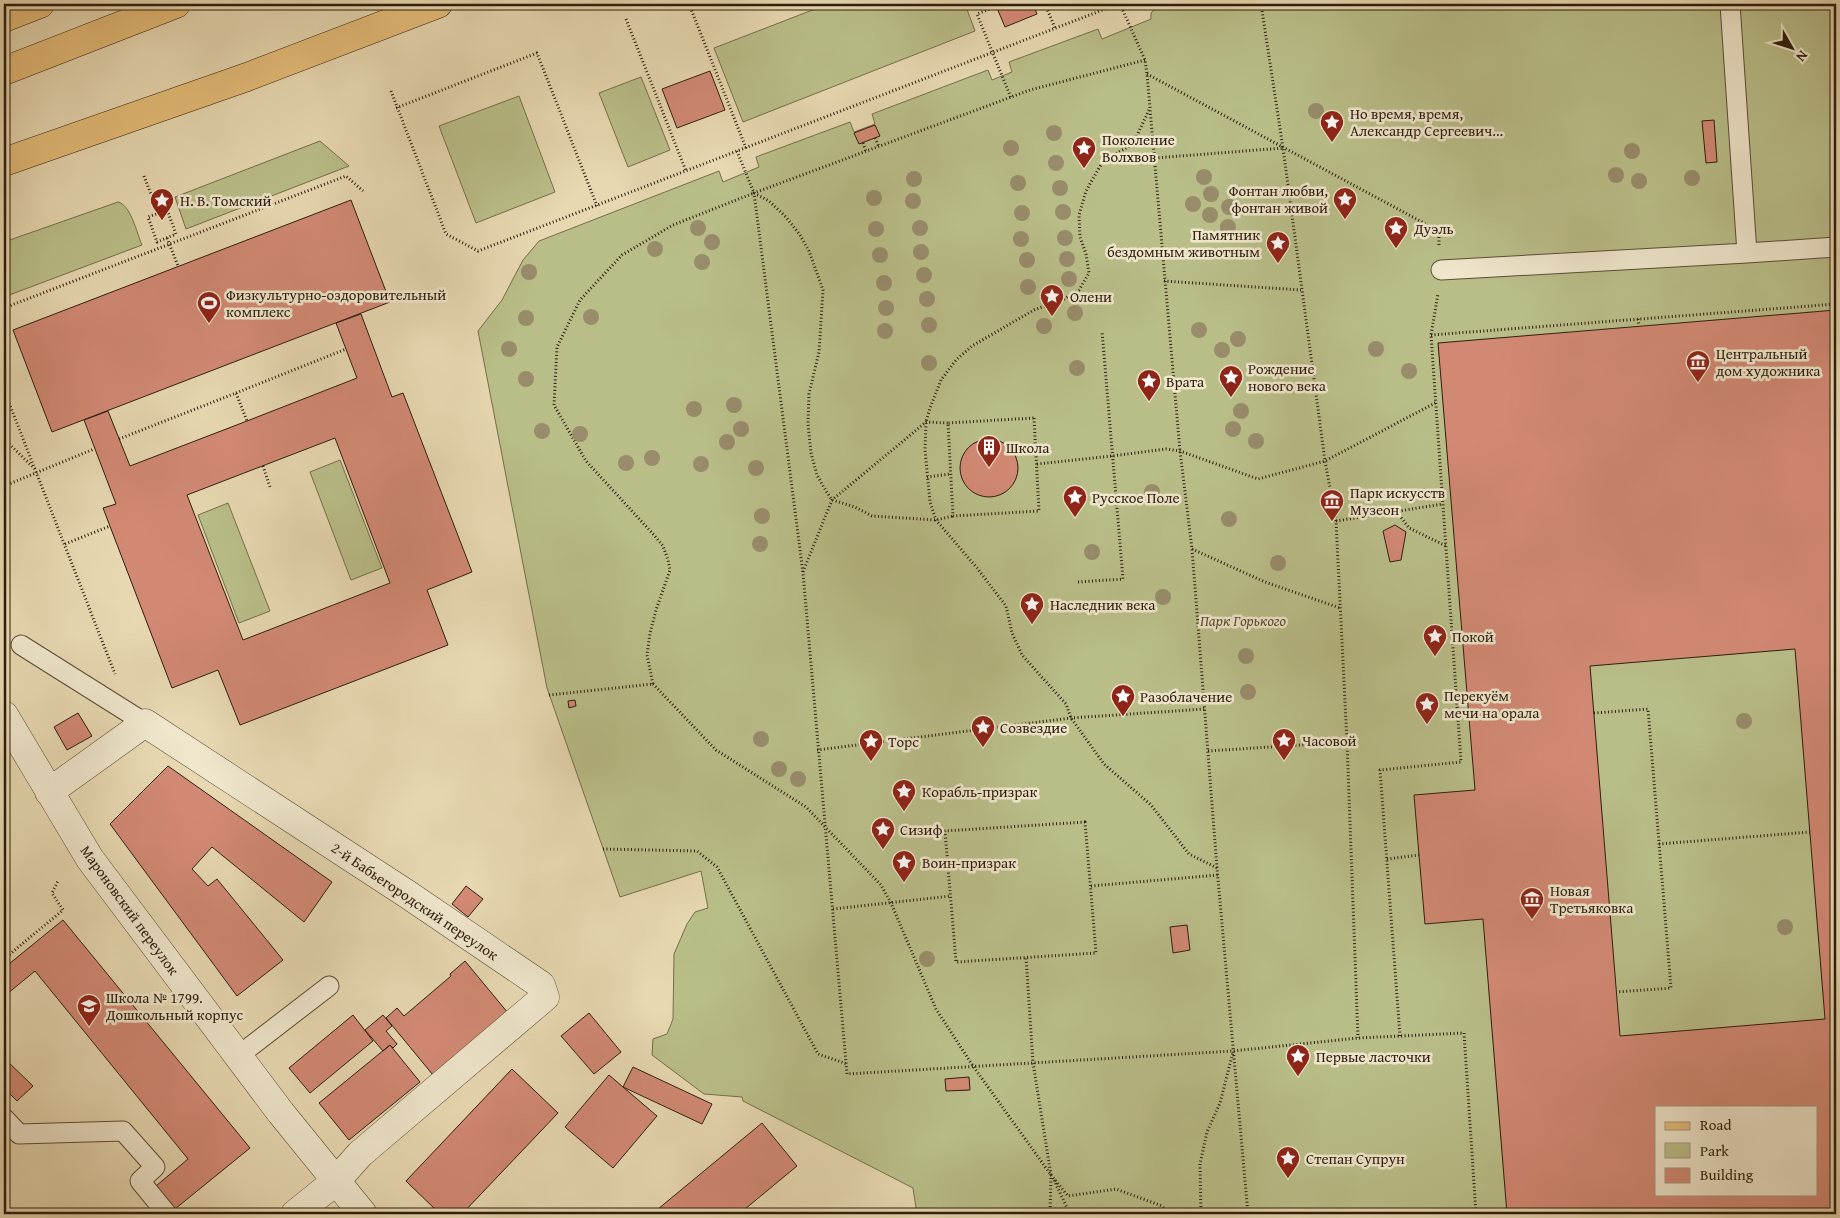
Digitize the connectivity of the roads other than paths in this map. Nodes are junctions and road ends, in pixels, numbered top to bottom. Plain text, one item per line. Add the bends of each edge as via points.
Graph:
1 (40, 4) edge
2 (176, 4) edge
3 (438, 4) edge
4 (1730, 4) edge
5 (4, 18) edge
6 (4, 71) edge
7 (4, 162) edge
8 (1836, 247) edge
9 (1747, 253) junction
10 (1442, 270) road end
11 (21, 645) dead end
12 (4, 715) edge
13 (138, 719) junction
14 (49, 792) junction
15 (329, 986) dead end
16 (238, 1056) junction
17 (4, 1118) edge
18 (336, 1181) junction
19 (168, 1214) edge
20 (295, 1214) edge
21 (363, 1214) edge

1 - 5 main road
2 - 6 main road
3 - 7 main road via 247,77
4 - 9 lane
8 - 9 lane
9 - 10 lane
11 - 13 lane
12 - 14 street, Мароновский переулок
13 - 14 street
13 - 18 street, 2-й Бабьегородский переулок via 541,985 545,997 360,1154
14 - 16 street, Мароновский переулок via 90,859
15 - 16 lane
16 - 18 street, Мароновский переулок
17 - 19 lane via 19,1134 123,1131 156,1168 140,1181
18 - 20 street
18 - 21 street, Мароновский переулок

